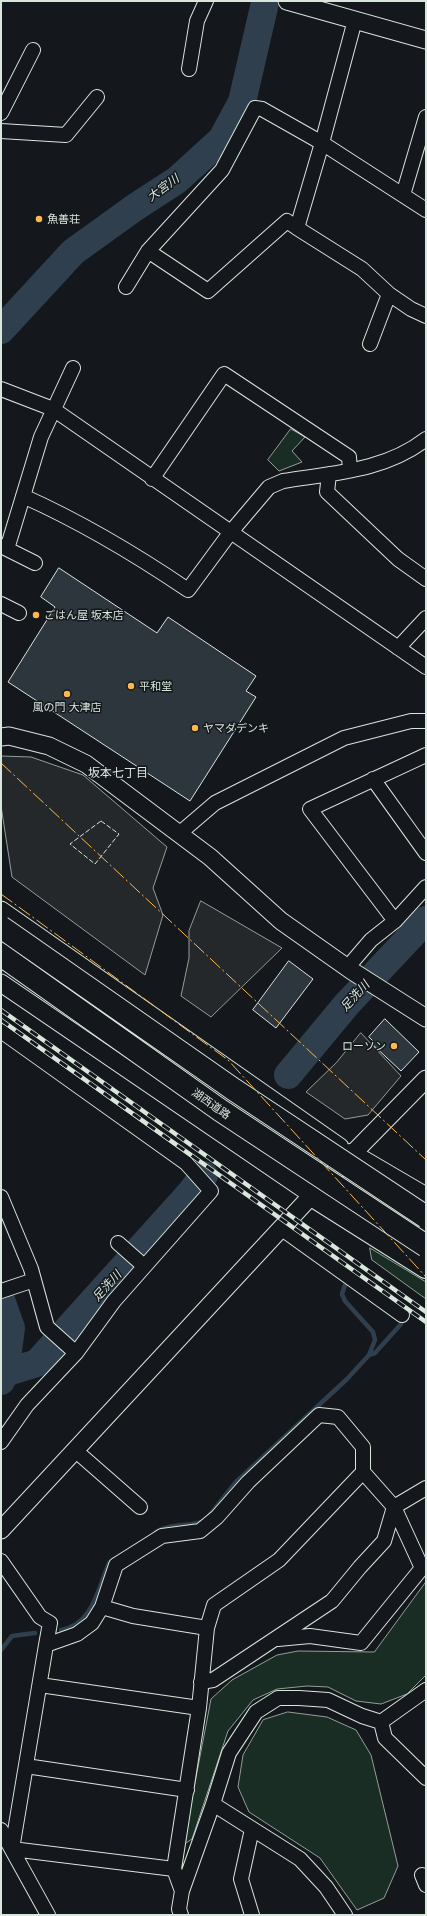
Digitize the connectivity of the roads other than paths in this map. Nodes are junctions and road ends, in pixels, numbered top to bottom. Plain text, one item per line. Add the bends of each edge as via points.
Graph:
1 (206, 1) edge
2 (290, 1) edge
3 (355, 20) junction
4 (426, 40) edge
5 (33, 50) dead end
6 (189, 69) dead end
7 (97, 97) dead end
8 (1, 113) edge
9 (426, 117) edge
10 (1, 131) edge
11 (322, 143) junction
12 (403, 195) junction
13 (426, 210) edge
14 (296, 228) junction
15 (148, 251) junction
16 (126, 287) dead end
17 (389, 294) junction
18 (426, 316) edge
19 (370, 344) dead end
20 (73, 368) dead end
21 (1, 389) edge
22 (53, 409) junction
23 (426, 439) edge
24 (350, 470) junction
25 (329, 474) junction
26 (152, 479) junction
27 (23, 496) junction
28 (230, 533) junction
29 (4, 548) edge
30 (35, 562) dead end
31 (426, 579) edge
32 (1, 604) edge
33 (19, 613) dead end
34 (426, 618) edge
35 (398, 648) junction
36 (426, 667) edge
37 (426, 721) edge
38 (1, 737) edge
39 (426, 755) edge
40 (373, 779) junction
41 (180, 833) junction
42 (426, 853) edge
43 (426, 887) edge
44 (1, 910) edge
45 (395, 921) junction
46 (1, 927) edge
47 (1, 955) edge
48 (349, 970) junction
49 (1, 983) edge
50 (426, 1018) edge
51 (1, 1031) edge
52 (426, 1079) edge
53 (351, 1155) junction
54 (312, 1195) junction
55 (1, 1197) edge
56 (426, 1199) edge
57 (426, 1217) edge
58 (282, 1229) junction
59 (118, 1243) dead end
60 (426, 1246) edge
61 (144, 1266) junction
62 (426, 1267) edge
63 (34, 1280) junction
64 (1, 1291) edge
65 (402, 1315) dead end
66 (75, 1352) junction
67 (1, 1442) edge
68 (76, 1451) junction
69 (363, 1472) junction
70 (426, 1488) edge
71 (140, 1507) dead end
72 (394, 1507) junction
73 (1, 1530) edge
74 (1, 1560) edge
75 (102, 1607) junction
76 (207, 1628) junction
77 (274, 1640) junction
78 (46, 1645) junction
79 (201, 1682) junction
80 (40, 1685) junction
81 (426, 1690) edge
82 (199, 1708) junction
83 (380, 1722) junction
84 (26, 1766) junction
85 (426, 1778) edge
86 (187, 1790) junction
87 (213, 1804) junction
88 (252, 1829) junction
89 (1, 1830) edge
90 (12, 1849) junction
91 (174, 1869) junction
92 (182, 1891) junction
93 (177, 1913) edge
94 (48, 1915) edge
95 (252, 1915) edge
96 (345, 1915) edge

1 - 6 street via 197,21
2 - 3 street
3 - 4 street
3 - 11 street
5 - 8 street
7 - 10 street via 66,135
9 - 12 street
11 - 12 street
11 - 14 street
11 - 15 street via 262,109 255,108 222,170
12 - 13 street
14 - 15 street via 287,221 208,291
14 - 17 street via 362,269
15 - 16 street
17 - 18 street
17 - 19 street
20 - 22 street
21 - 22 street
22 - 26 street
22 - 27 street via 41,437
23 - 24 street via 411,451 383,463
24 - 25 street
24 - 26 street via 349,457 224,374
25 - 28 street via 283,481 268,487
25 - 31 street via 327,492 398,559
26 - 28 street
27 - 28 street via 135,554 188,590
27 - 29 street
28 - 35 street
29 - 30 street
32 - 33 street
34 - 35 street
35 - 36 street
37 - 41 street via 411,721 344,738 215,803
38 - 41 street via 9,736 49,746 86,764
39 - 40 street
40 - 42 street
40 - 45 street via 310,809
41 - 48 street via 281,921
43 - 45 street
44 - 53 street
45 - 48 street via 371,940
46 - 57 highway, bridge via 227,1085
47 - 60 highway, 湖西道路, bridge via 220,1110
48 - 50 street
49 - 54 street
51 - 61 street via 186,1163 211,1191
52 - 53 street
53 - 54 street
53 - 56 highway
54 - 58 street
54 - 62 highway
55 - 63 street
58 - 65 street
58 - 68 street
59 - 61 street
61 - 66 street
63 - 64 street
63 - 66 street via 47,1327
66 - 67 street via 27,1405
68 - 71 street
68 - 73 street
69 - 72 street
69 - 75 street via 362,1447 338,1417 319,1415 200,1531 162,1536 116,1564
69 - 76 street via 279,1560 214,1605
70 - 72 street
72 - 77 street via 384,1541 332,1601
72 - 77 street via 422,1568 361,1643 310,1636
74 - 78 street via 40,1617 50,1623
75 - 76 street via 133,1616
75 - 78 street via 92,1623 78,1634
76 - 79 street
77 - 79 street via 213,1680
78 - 80 street
79 - 82 street
80 - 82 street
80 - 84 street
81 - 83 street
82 - 86 street
83 - 85 street via 385,1738
83 - 87 street via 328,1700 278,1698 256,1712 229,1753
84 - 86 street
84 - 90 street
86 - 91 street
87 - 88 street
87 - 92 street
88 - 95 street via 241,1879
88 - 96 street via 300,1859 326,1887
89 - 90 street
90 - 91 street
90 - 94 street
91 - 92 street
92 - 93 street

